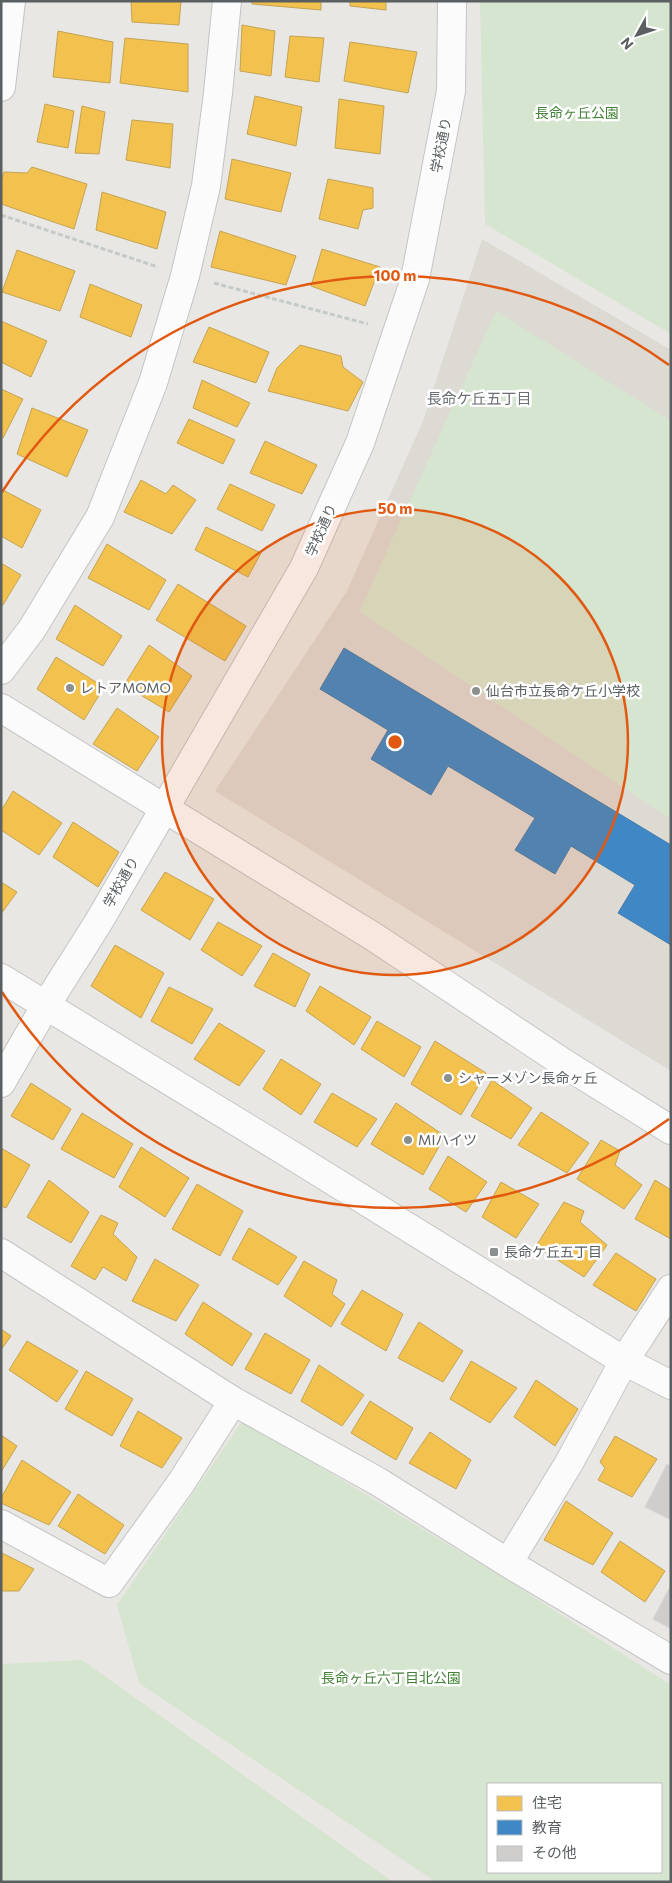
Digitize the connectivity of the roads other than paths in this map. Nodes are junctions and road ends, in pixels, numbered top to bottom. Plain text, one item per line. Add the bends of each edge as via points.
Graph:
1 (11, 1) edge
2 (227, 1) edge
3 (452, 1) edge
4 (1, 87) edge
5 (1, 670) edge
6 (1, 708) edge
7 (164, 807) junction
8 (1, 978) edge
9 (46, 1006) junction
10 (1, 1083) edge
11 (671, 1130) edge
12 (1, 1253) edge
13 (671, 1289) edge
14 (624, 1362) junction
15 (671, 1386) edge
16 (233, 1401) junction
17 (1, 1524) edge
18 (508, 1563) junction
19 (671, 1660) edge

1 - 4 street
2 - 5 street via 206,186 185,276 153,384 100,517 32,628
3 - 7 street, 学校通り via 451,91 415,279 360,443 304,568
6 - 7 street
7 - 9 street, 学校通り
7 - 11 street via 374,937
8 - 9 street
9 - 10 street, 学校通り
9 - 14 street
12 - 16 street
13 - 14 street
14 - 15 street
14 - 18 street via 569,1463
16 - 17 street via 181,1483 109,1583
16 - 18 street via 378,1481
18 - 19 street

